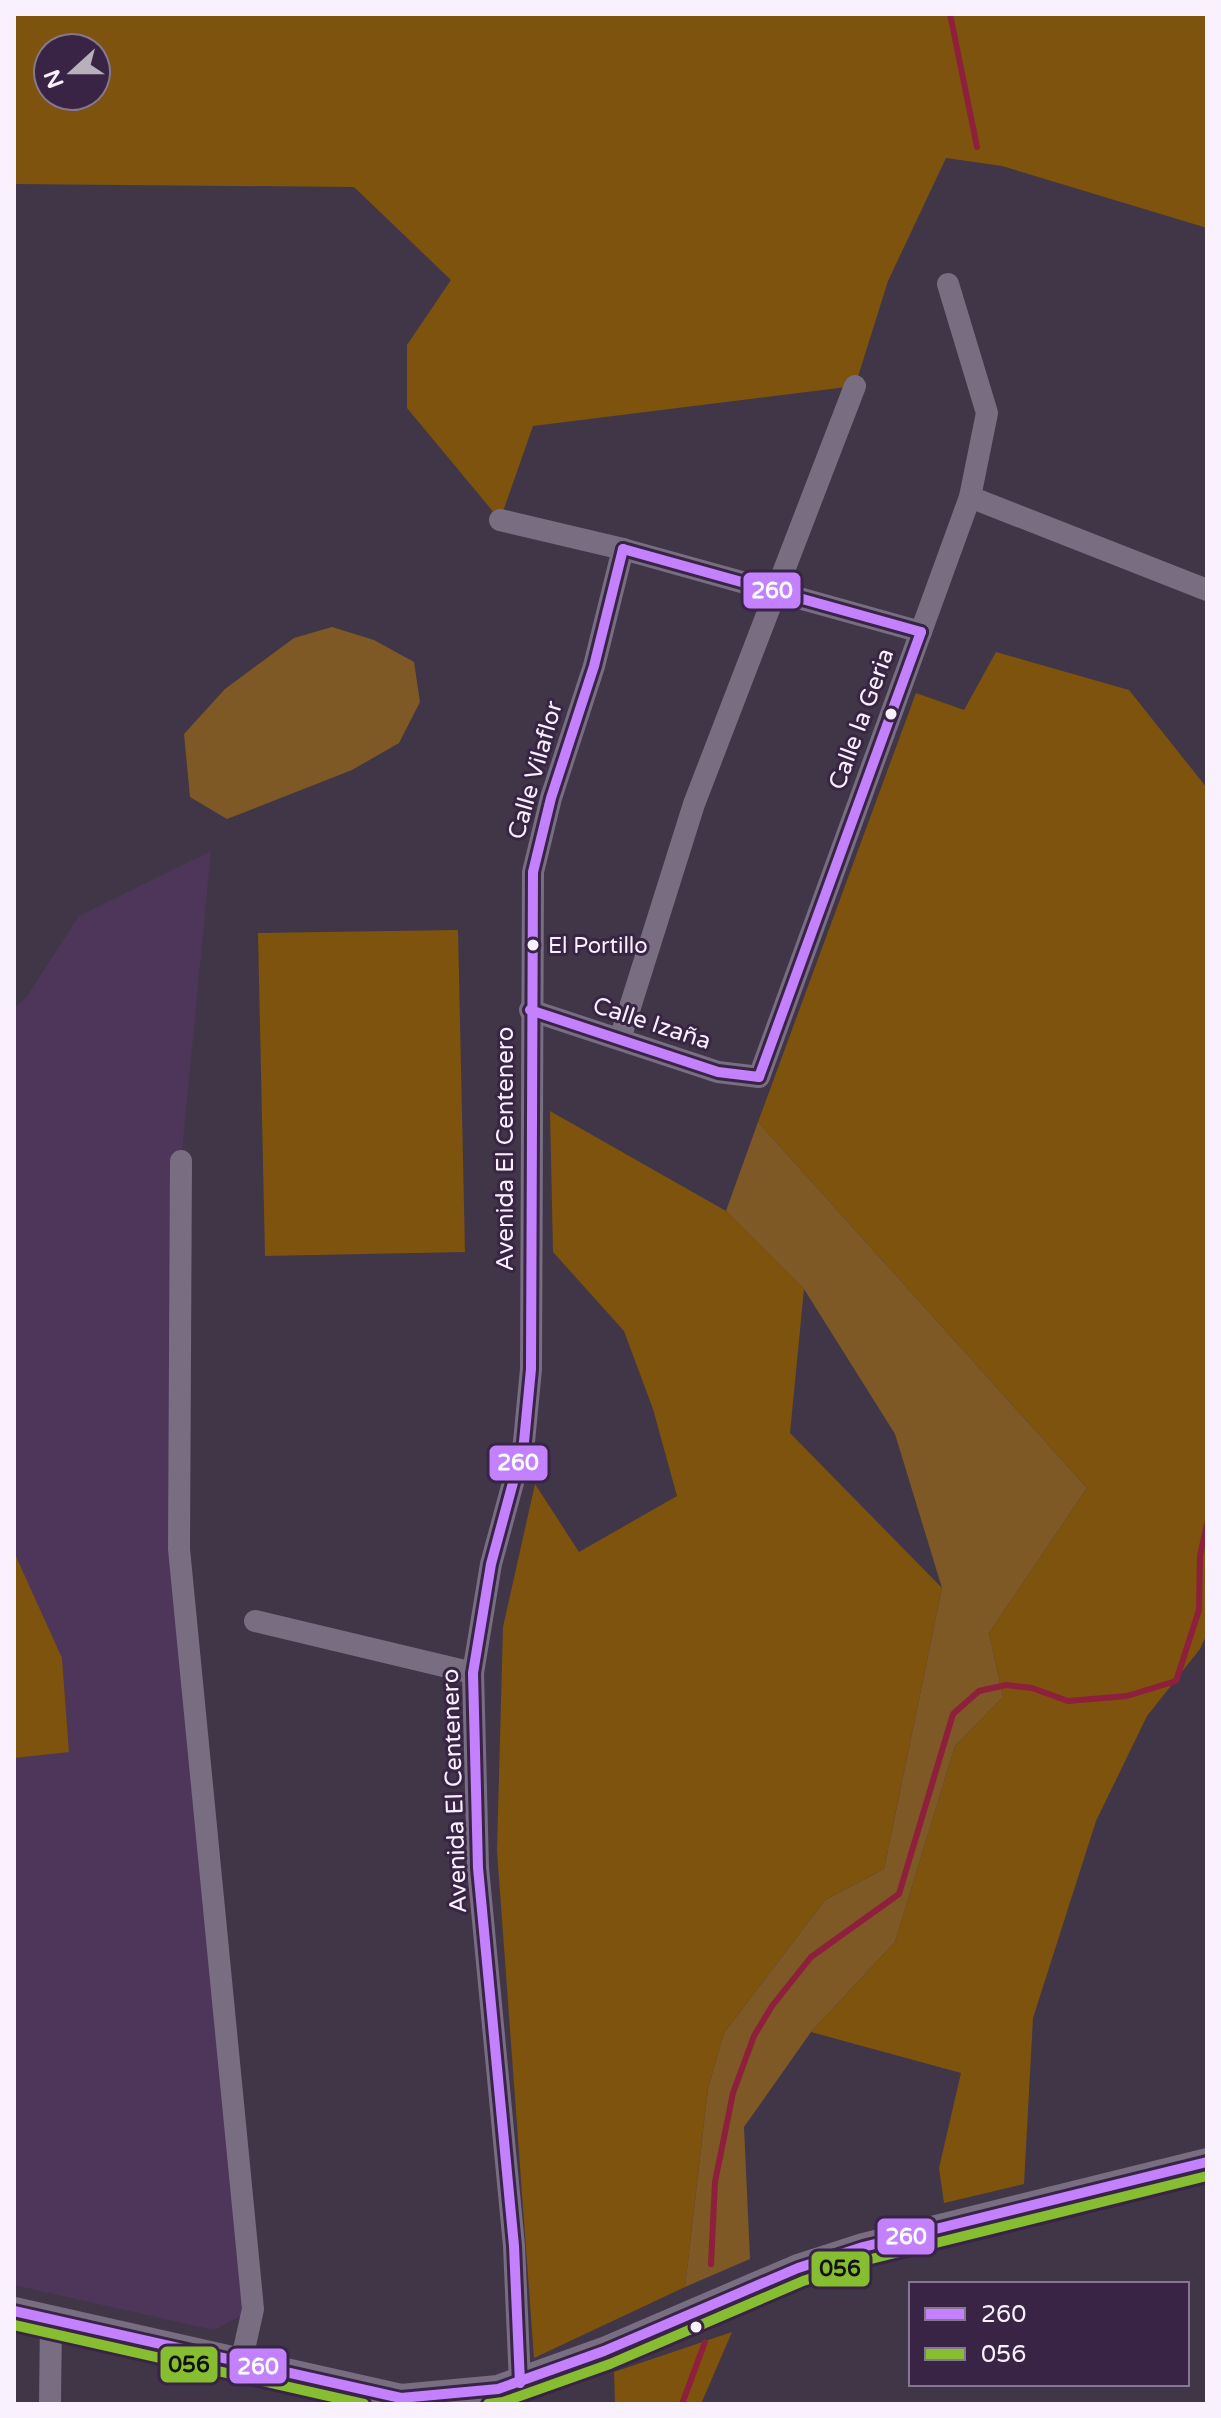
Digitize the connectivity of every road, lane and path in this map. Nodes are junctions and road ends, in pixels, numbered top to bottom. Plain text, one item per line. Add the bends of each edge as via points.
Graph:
1 (948, 284) dead end
2 (855, 386) dead end
3 (970, 497) junction
4 (500, 520) dead end
5 (623, 549) junction
6 (1207, 590) edge
7 (777, 593) junction
8 (921, 632) junction
9 (530, 1010) junction
10 (620, 1039) junction
11 (759, 1077) joint
12 (181, 1161) dead end
13 (255, 1621) dead end
14 (473, 1673) junction
15 (1207, 2162) edge
16 (14, 2311) edge
17 (51, 2320) junction
18 (241, 2363) junction
19 (520, 2383) junction
20 (50, 2404) edge

1 - 3 street, Calle la Geria via 987,413
2 - 7 street
3 - 6 street
3 - 8 street, Calle la Geria
4 - 5 street
5 - 7 street
5 - 9 street, Calle Vilaflor via 533,872
7 - 8 street
7 - 10 street via 694,804
8 - 11 street, Calle la Geria
9 - 10 street, Calle Izaña
9 - 14 street, Avenida El Centenero via 531,1369 524,1442 491,1564
10 - 11 street, Calle Izaña via 718,1072
12 - 18 street via 179,1549 253,2309
13 - 14 street
14 - 19 street, Avenida El Centenero via 478,1868 514,2246
15 - 19 main road via 863,2247 798,2268
16 - 17 main road
17 - 18 main road
17 - 20 street
18 - 19 main road via 401,2398

